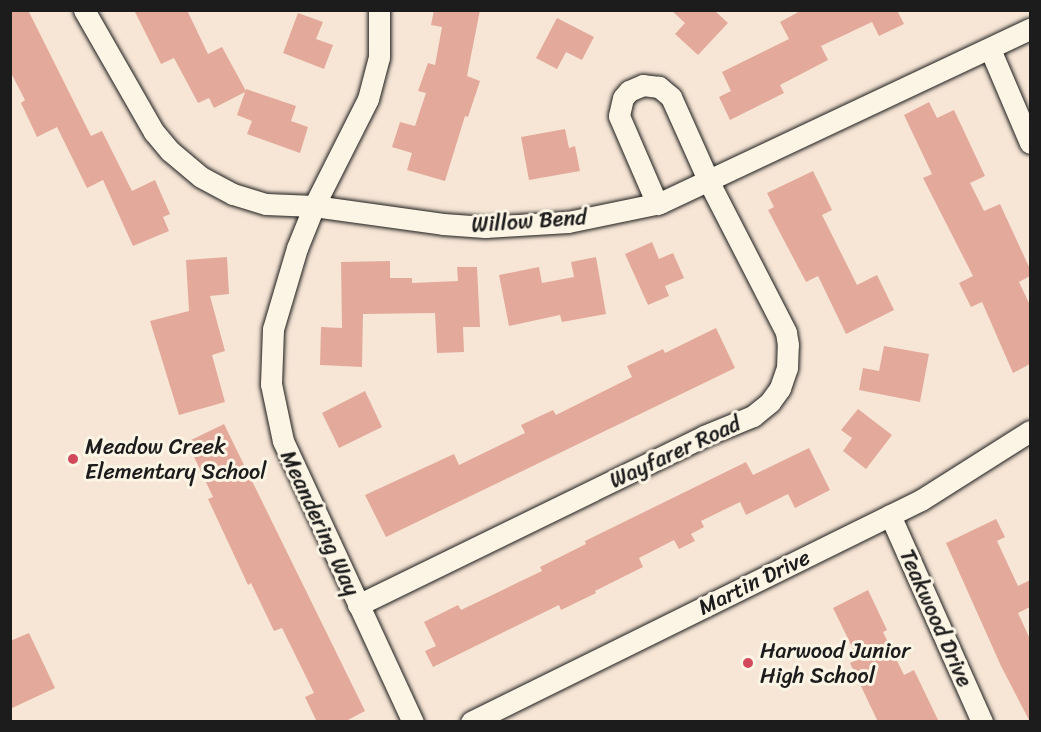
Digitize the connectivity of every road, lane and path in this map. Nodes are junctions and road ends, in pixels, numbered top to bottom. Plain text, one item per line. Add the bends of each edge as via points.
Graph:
1 (84, 10) edge
2 (379, 10) edge
3 (1030, 29) edge
4 (990, 50) junction
5 (1030, 143) edge
6 (709, 182) junction
7 (657, 204) junction
8 (314, 206) junction
9 (1030, 431) edge
10 (890, 515) junction
11 (358, 605) junction
12 (483, 719) edge
13 (413, 722) edge
14 (982, 722) edge

1 - 8 street, Willow Bend via 154,132 192,171 233,194 266,204
2 - 8 street, Meandering Way via 379,57 368,99
3 - 4 street, Willow Bend
4 - 5 street
4 - 6 street, Willow Bend
6 - 7 street, Willow Bend
6 - 7 street, Wayfarer Road via 671,97 651,85 634,88 623,98 619,117
6 - 11 street, Wayfarer Road via 786,332 787,368 770,402 753,416 704,436
7 - 8 street, Willow Bend via 568,222 507,227 452,225
8 - 11 street, Meandering Way via 280,300 272,340 271,384 283,441
9 - 10 street, Martin Drive via 921,500
10 - 12 street, Martin Drive
10 - 14 street, Teakwood Drive
11 - 13 street, Meandering Way

